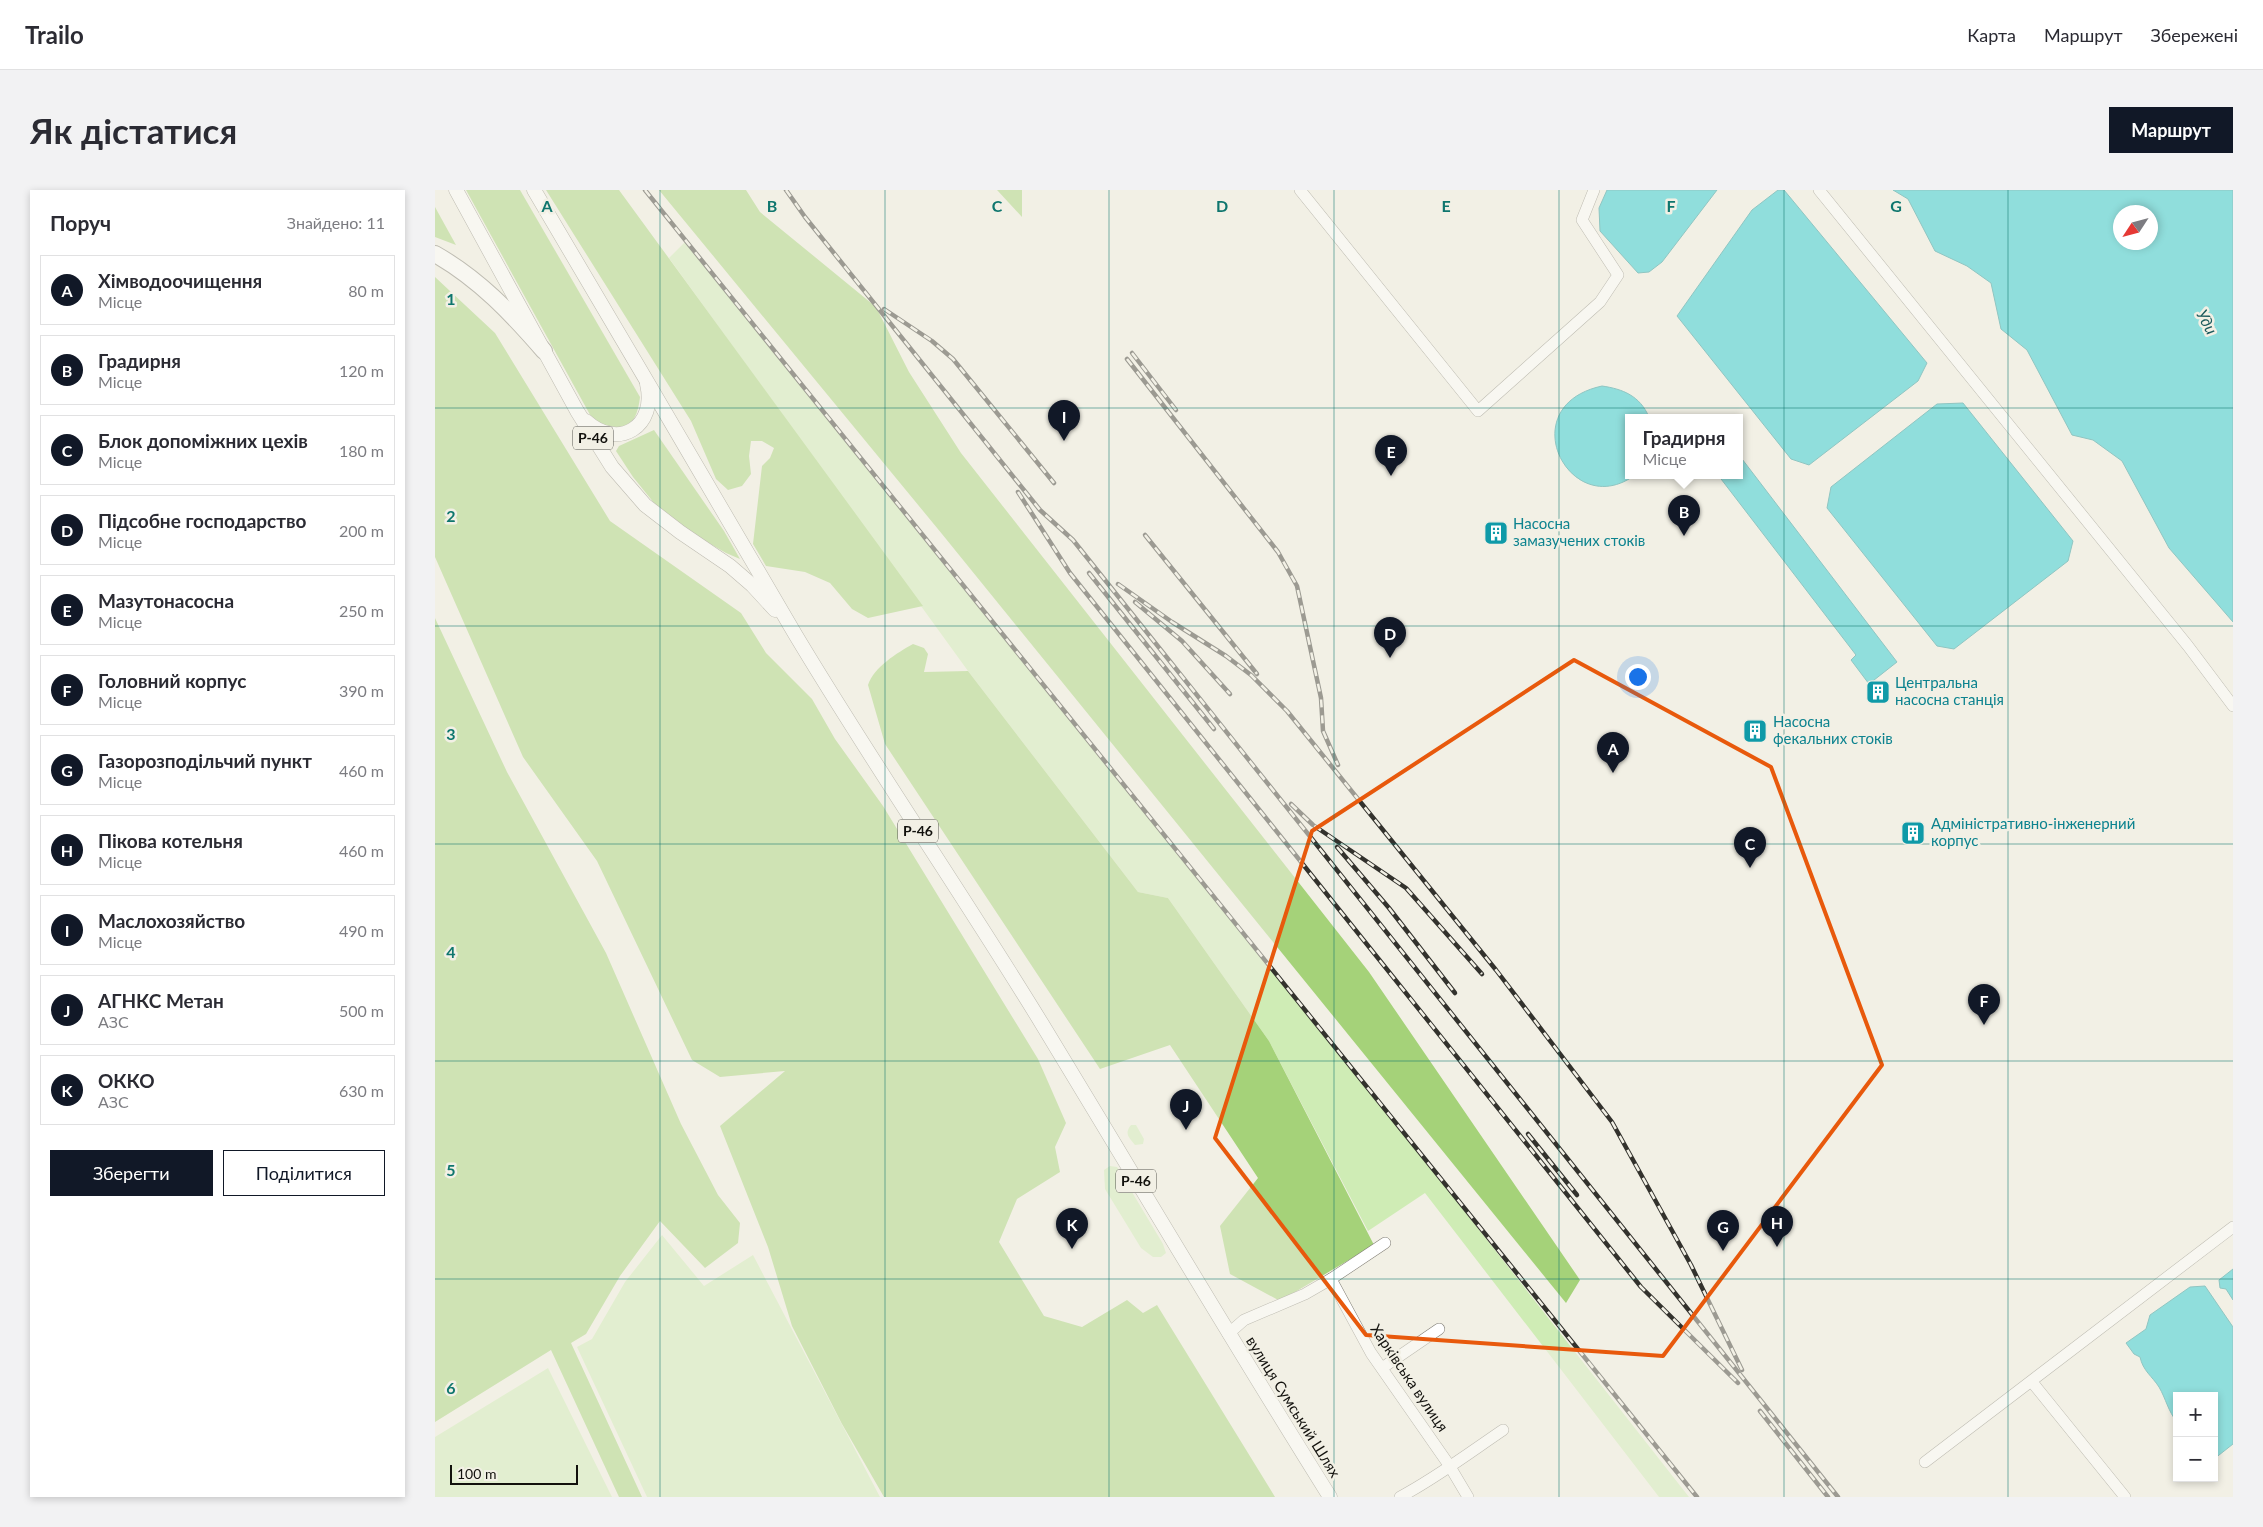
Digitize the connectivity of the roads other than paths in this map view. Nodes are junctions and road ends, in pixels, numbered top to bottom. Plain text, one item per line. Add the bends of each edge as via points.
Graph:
1 (456, 190) edge
2 (534, 190) edge
3 (1300, 190) edge
4 (1594, 190) edge
5 (1819, 190) edge
6 (435, 254) edge
7 (544, 351) junction
8 (641, 369) junction
9 (577, 411) junction
10 (795, 633) junction
11 (2233, 706) edge
12 (2233, 1227) edge
13 (1385, 1243) dead end
14 (1331, 1279) junction
15 (1439, 1329) dead end
16 (1228, 1334) junction
17 (1382, 1368) junction
18 (2032, 1382) junction
19 (1503, 1430) dead end
20 (1925, 1462) dead end
21 (1449, 1465) junction
22 (1330, 1497) edge
23 (1400, 1497) edge
24 (1468, 1497) edge
25 (2125, 1497) edge

1 - 7 main road, Р-46
2 - 8 main road, Р-46
3 - 4 street via 1478,411 1600,302 1618,275 1581,220
5 - 11 street
6 - 7 highway via 496,298
7 - 9 main road, Р-46
8 - 9 main road via 649,400 645,416 634,428 617,435 608,434 592,427
8 - 10 main road, Р-46
9 - 10 main road, Р-46 via 612,467 635,496 741,575
10 - 16 main road, Р-46 via 881,775 1034,1011
12 - 18 street
13 - 14 street
14 - 16 street via 1244,1320
14 - 17 street, Харківська вулиця via 1371,1354
15 - 17 street
16 - 22 main road, вулиця Сумський Шлях / Р-46
17 - 21 street, Харківська вулиця
18 - 20 street
18 - 25 street
19 - 21 street
21 - 23 street via 1432,1480
21 - 24 street, Харківська вулиця

